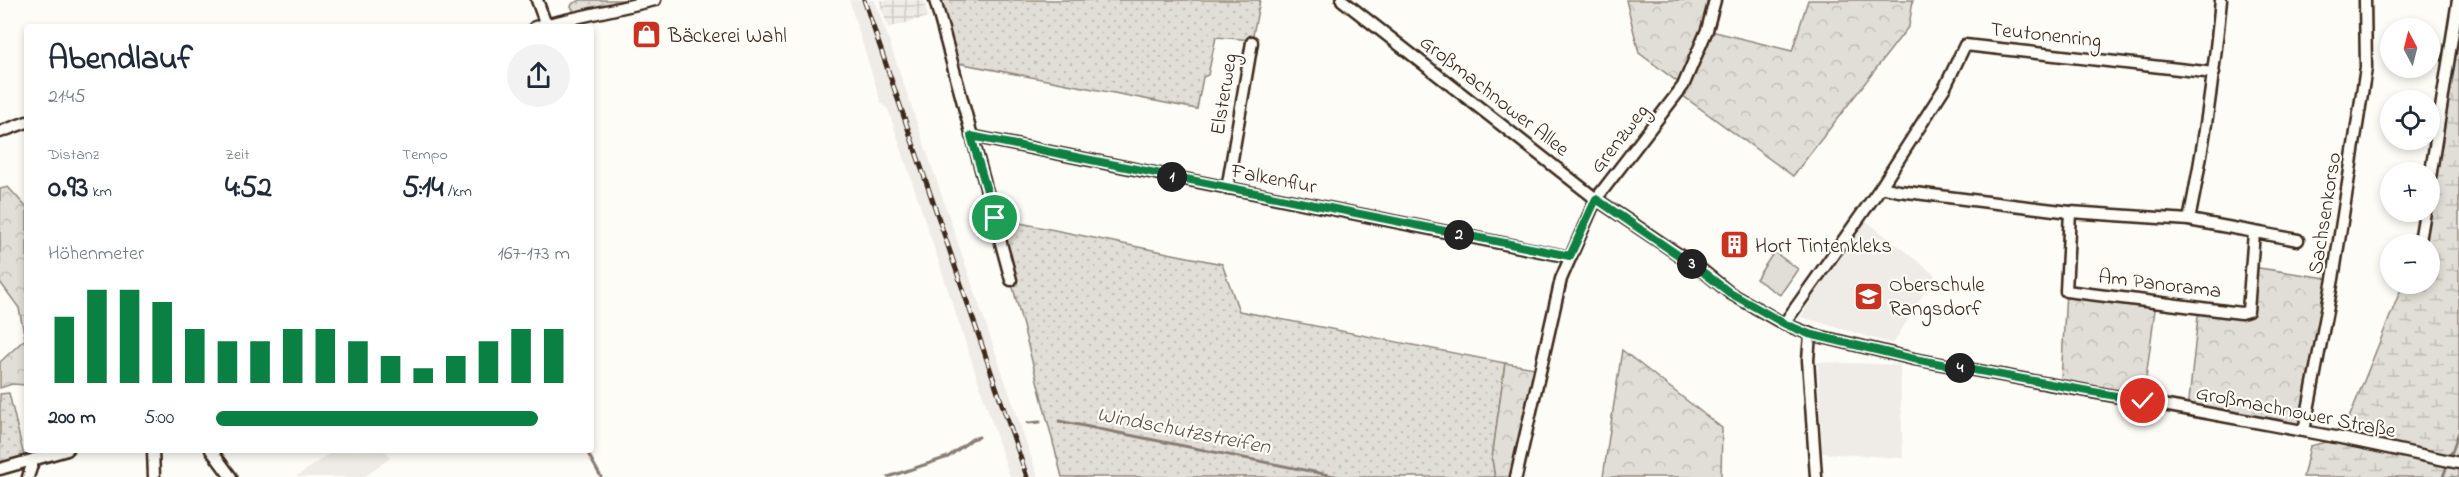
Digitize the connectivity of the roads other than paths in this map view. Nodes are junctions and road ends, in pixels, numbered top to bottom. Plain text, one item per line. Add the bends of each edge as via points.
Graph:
1 (537, 0) edge
2 (655, 0) edge
3 (935, 0) edge
4 (1342, 0) edge
5 (1714, 0) edge
6 (2221, 0) edge
7 (2365, 0) edge
8 (2458, 0) edge
9 (540, 24) edge
10 (549, 24) edge
11 (1252, 42) dead end
12 (2214, 73) junction
13 (24, 123) edge
14 (0, 132) edge
15 (971, 136) junction
16 (2433, 162) edge
17 (1881, 187) junction
18 (1227, 189) junction
19 (1596, 199) junction
20 (2070, 212) junction
21 (2189, 220) junction
22 (2254, 232) junction
23 (2298, 240) dead end
24 (1570, 256) junction
25 (1011, 280) dead end
26 (1785, 324) junction
27 (1809, 334) junction
28 (2304, 431) junction
29 (56, 453) edge
30 (153, 453) edge
31 (213, 453) edge
32 (34, 459) junction
33 (2459, 463) edge
34 (0, 469) edge
35 (28, 477) edge
36 (154, 477) edge
37 (231, 477) edge
38 (1516, 477) edge
39 (1816, 477) edge

1 - 9 street
2 - 10 street
3 - 15 street
4 - 19 street, Großmachnower Allee
5 - 19 street, Grenzweg via 1683,86
6 - 12 street
7 - 28 street, Sachsenkorso via 2366,68
8 - 16 street
11 - 18 street, Elsterweg
12 - 17 street, Teutonenring via 1965,45 1946,87
12 - 21 street
13 - 14 street
15 - 18 street, Falkenflur
15 - 25 street
17 - 20 street
17 - 26 street, Teutonenring
18 - 24 street, Falkenflur
19 - 24 street, Grenzweg
19 - 26 street, Großmachnower Straße via 1730,293
20 - 21 street
20 - 22 street, Am Panorama via 2066,291 2241,313 2248,311
21 - 22 street
22 - 23 street
24 - 38 street, Grenzweg via 1561,279
26 - 27 street, Großmachnower Straße
27 - 28 street, Großmachnower Straße via 1968,369
27 - 39 street
28 - 33 street, Großmachnower Straße
29 - 32 street
30 - 36 street
31 - 37 street
32 - 34 street
32 - 35 street

